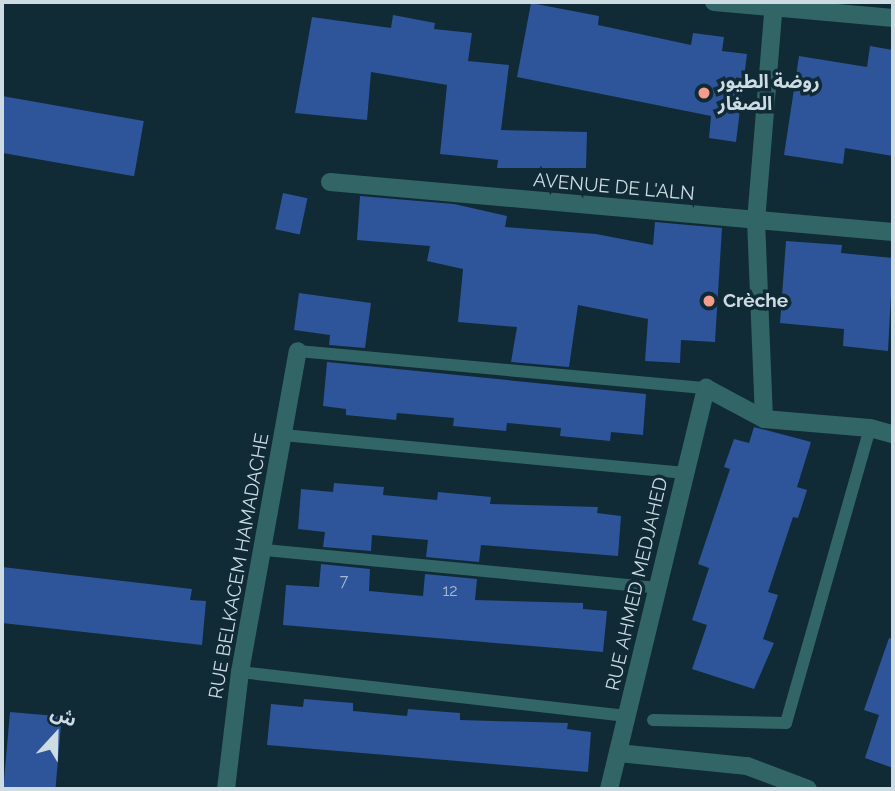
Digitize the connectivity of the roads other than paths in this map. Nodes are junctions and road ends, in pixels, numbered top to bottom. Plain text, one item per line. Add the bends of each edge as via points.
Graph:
1 (715, 2) edge
2 (774, 5) edge
3 (893, 18) edge
4 (330, 182) dead end
5 (756, 221) junction
6 (893, 232) edge
7 (298, 351) joint
8 (706, 388) junction
9 (764, 419) junction
10 (870, 428) junction
11 (893, 434) edge
12 (283, 435) junction
13 (685, 473) junction
14 (265, 550) junction
15 (658, 588) junction
16 (240, 672) junction
17 (627, 716) junction
18 (653, 720) dead end
19 (618, 753) junction
20 (226, 789) edge
21 (608, 789) edge
22 (808, 789) edge

1 - 2 street
2 - 3 street
2 - 5 street
4 - 5 street, AVENUE DE L'ALN
5 - 6 street, AVENUE DE L'ALN
5 - 9 street
7 - 8 lane
7 - 12 street, RUE BELKACEM HAMADACHE
8 - 9 street
8 - 13 street, RUE AHMED MEDJAHED
9 - 10 street
10 - 11 street
10 - 18 lane via 786,723
12 - 13 lane
12 - 14 street, RUE BELKACEM HAMADACHE
13 - 15 street, RUE AHMED MEDJAHED
14 - 15 lane
14 - 16 street, RUE BELKACEM HAMADACHE
15 - 17 street, RUE AHMED MEDJAHED
16 - 17 lane
16 - 20 street, RUE BELKACEM HAMADACHE
17 - 19 street, RUE AHMED MEDJAHED
19 - 21 street, RUE AHMED MEDJAHED
19 - 22 street via 747,766

